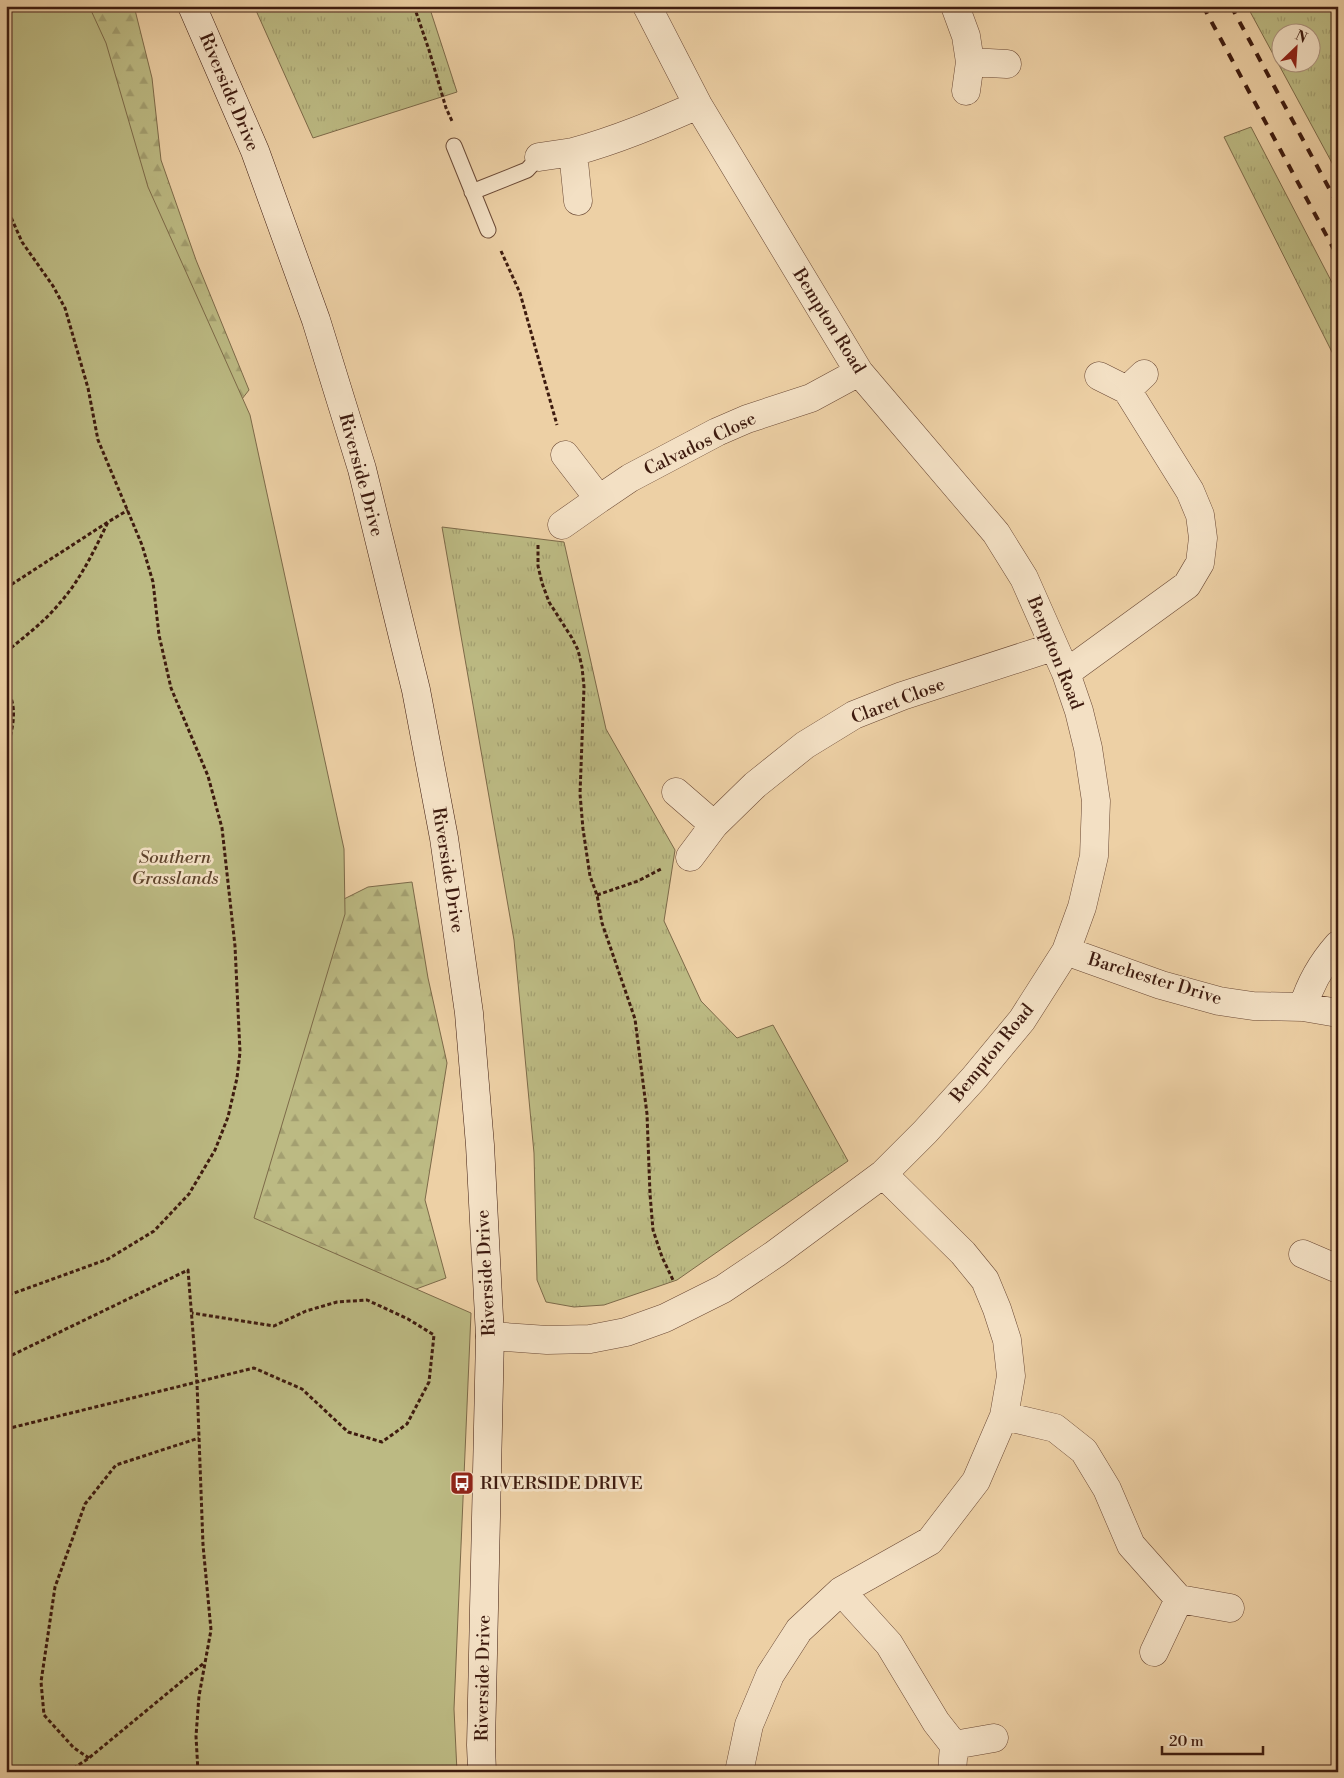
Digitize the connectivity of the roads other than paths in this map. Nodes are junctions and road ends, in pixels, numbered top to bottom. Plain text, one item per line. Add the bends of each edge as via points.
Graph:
1 (192, 6) edge
2 (647, 6) edge
3 (955, 6) edge
4 (970, 62) junction
5 (1007, 64) dead end
6 (966, 90) dead end
7 (698, 105) junction
8 (454, 146) road end
9 (574, 152) junction
10 (539, 157) joint
11 (472, 192) junction
12 (578, 200) dead end
13 (488, 230) road end
14 (859, 372) junction
15 (1099, 376) dead end
16 (565, 455) road end
17 (599, 499) junction
18 (562, 525) road end
19 (1054, 647) junction
20 (1066, 673) junction
21 (676, 792) dead end
22 (714, 825) junction
23 (690, 857) road end
24 (1338, 945) edge
25 (1066, 951) junction
26 (1303, 1006) junction
27 (1338, 1013) edge
28 (882, 1174) junction
29 (1303, 1254) dead end
30 (1338, 1269) edge
31 (490, 1336) junction
32 (1004, 1416) junction
33 (841, 1591) junction
34 (1179, 1599) junction
35 (1230, 1608) dead end
36 (1154, 1652) dead end
37 (994, 1738) dead end
38 (954, 1745) junction
39 (482, 1772) edge
40 (740, 1772) edge
41 (952, 1772) edge

1 - 31 street, Riverside Drive via 255,151 316,320 362,469 416,690 444,838 469,1013
2 - 7 street, Bempton Road
3 - 4 street via 966,36
4 - 5 street
4 - 6 street
7 - 9 street via 638,132
7 - 14 street, Bempton Road
8 - 11 lane
9 - 10 street
9 - 12 street
10 - 11 lane via 527,170
11 - 13 lane
14 - 17 street, Calvados Close via 811,398 717,432 630,478
14 - 19 street, Bempton Road via 996,533 1024,578
15 - 20 street via 1135,382 1194,499 1203,538 1200,563 1187,585
16 - 17 street
17 - 18 street, Calvados Close
19 - 20 street, Bempton Road
19 - 22 street, Claret Close via 902,696 854,715 805,744 755,785
20 - 25 street, Bempton Road via 1088,748 1096,801 1094,856 1082,907
21 - 22 street
22 - 23 street, Claret Close
24 - 26 street via 1320,969
25 - 26 street, Barchester Drive via 1161,985 1219,1001 1252,1006
25 - 28 street, Bempton Road via 1022,1020 925,1132
26 - 27 street, Barchester Drive
28 - 31 street, Bempton Road via 723,1289 665,1318 626,1332 590,1339
28 - 32 street via 963,1253 985,1280 1007,1340 1011,1376
29 - 30 street
31 - 39 street, Riverside Drive
32 - 33 street via 976,1481 930,1540
32 - 34 street via 1055,1428 1084,1451 1107,1489 1131,1545
33 - 38 street via 889,1644 936,1722
33 - 40 street via 799,1630 770,1675 749,1724
34 - 35 street
34 - 36 street
37 - 38 street
38 - 41 street

